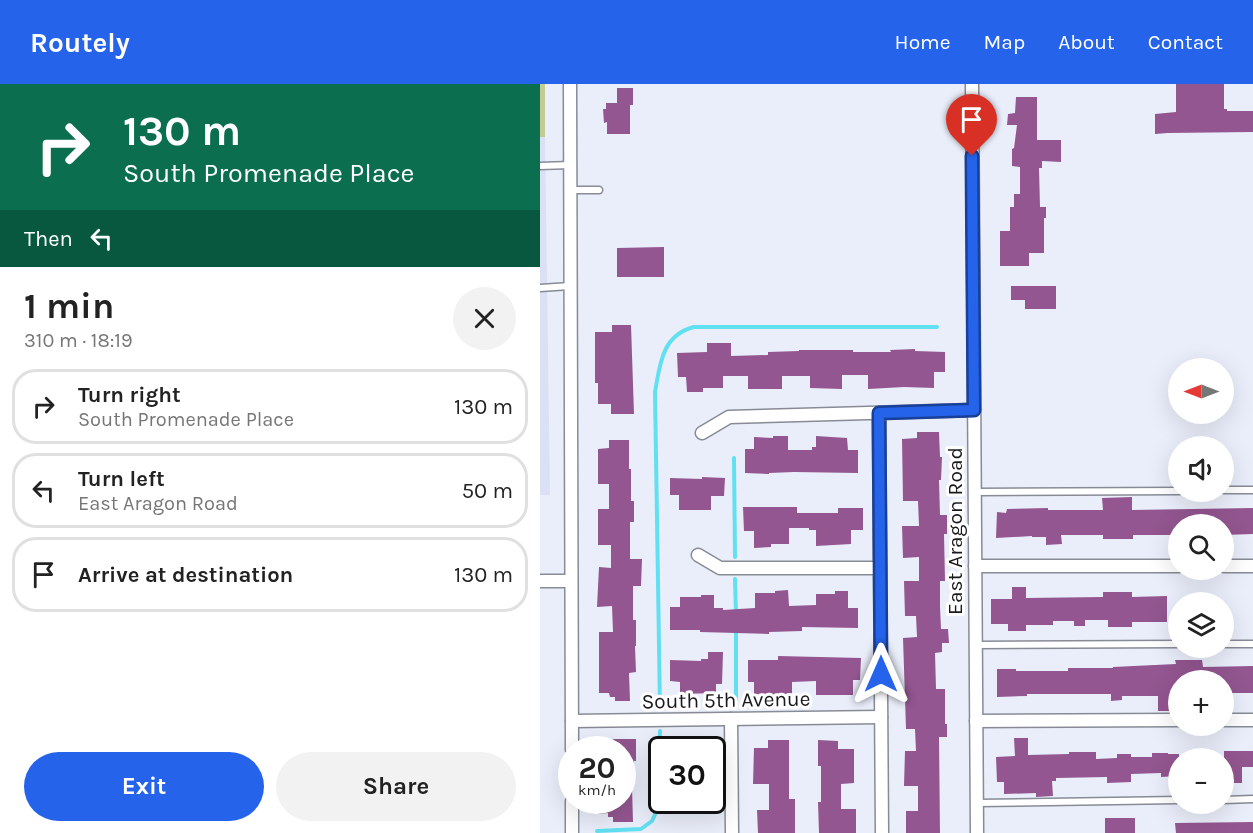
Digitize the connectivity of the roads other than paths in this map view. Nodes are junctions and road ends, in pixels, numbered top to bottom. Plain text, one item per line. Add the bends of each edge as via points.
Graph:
1 (570, 84) edge
2 (972, 84) edge
3 (570, 165) junction
4 (540, 166) edge
5 (570, 190) junction
6 (599, 190) dead end
7 (570, 286) junction
8 (540, 288) edge
9 (974, 410) junction
10 (879, 413) junction
11 (702, 433) dead end
12 (1234, 490) edge
13 (1253, 490) edge
14 (1168, 491) edge
15 (975, 492) junction
16 (698, 555) dead end
17 (975, 566) junction
18 (1168, 566) edge
19 (1234, 566) edge
20 (1253, 566) edge
21 (880, 568) junction
22 (540, 581) edge
23 (572, 581) junction
24 (1168, 644) edge
25 (1234, 644) edge
26 (1253, 644) edge
27 (976, 645) junction
28 (881, 717) junction
29 (731, 719) junction
30 (1168, 720) edge
31 (1234, 720) edge
32 (1253, 720) edge
33 (572, 721) junction
34 (976, 721) junction
35 (572, 736) edge
36 (1253, 799) edge
37 (1168, 800) edge
38 (1234, 800) edge
39 (977, 803) junction
40 (572, 814) edge
41 (572, 833) edge
42 (732, 833) edge
43 (882, 833) edge
44 (977, 833) edge

1 - 3 street
2 - 9 street, East Aragon Road
3 - 4 lane
3 - 5 street
5 - 6 lane
5 - 7 street
7 - 8 lane
7 - 23 street
9 - 10 street
9 - 15 street, East Aragon Road
10 - 11 street via 729,417
10 - 21 street
12 - 13 lane
14 - 15 lane
15 - 17 street, East Aragon Road
16 - 21 street via 720,568
17 - 18 street
17 - 27 street, East Aragon Road
19 - 20 street
21 - 28 street
22 - 23 street
23 - 33 street
24 - 27 lane
25 - 26 lane
27 - 34 street, East Aragon Road
28 - 29 street, South 5th Avenue
28 - 43 street
29 - 33 street, South 5th Avenue
29 - 42 street
30 - 34 street
31 - 32 street
33 - 35 street
34 - 39 street, East Aragon Road
36 - 38 lane
37 - 39 lane
39 - 44 street, East Aragon Road
40 - 41 street

